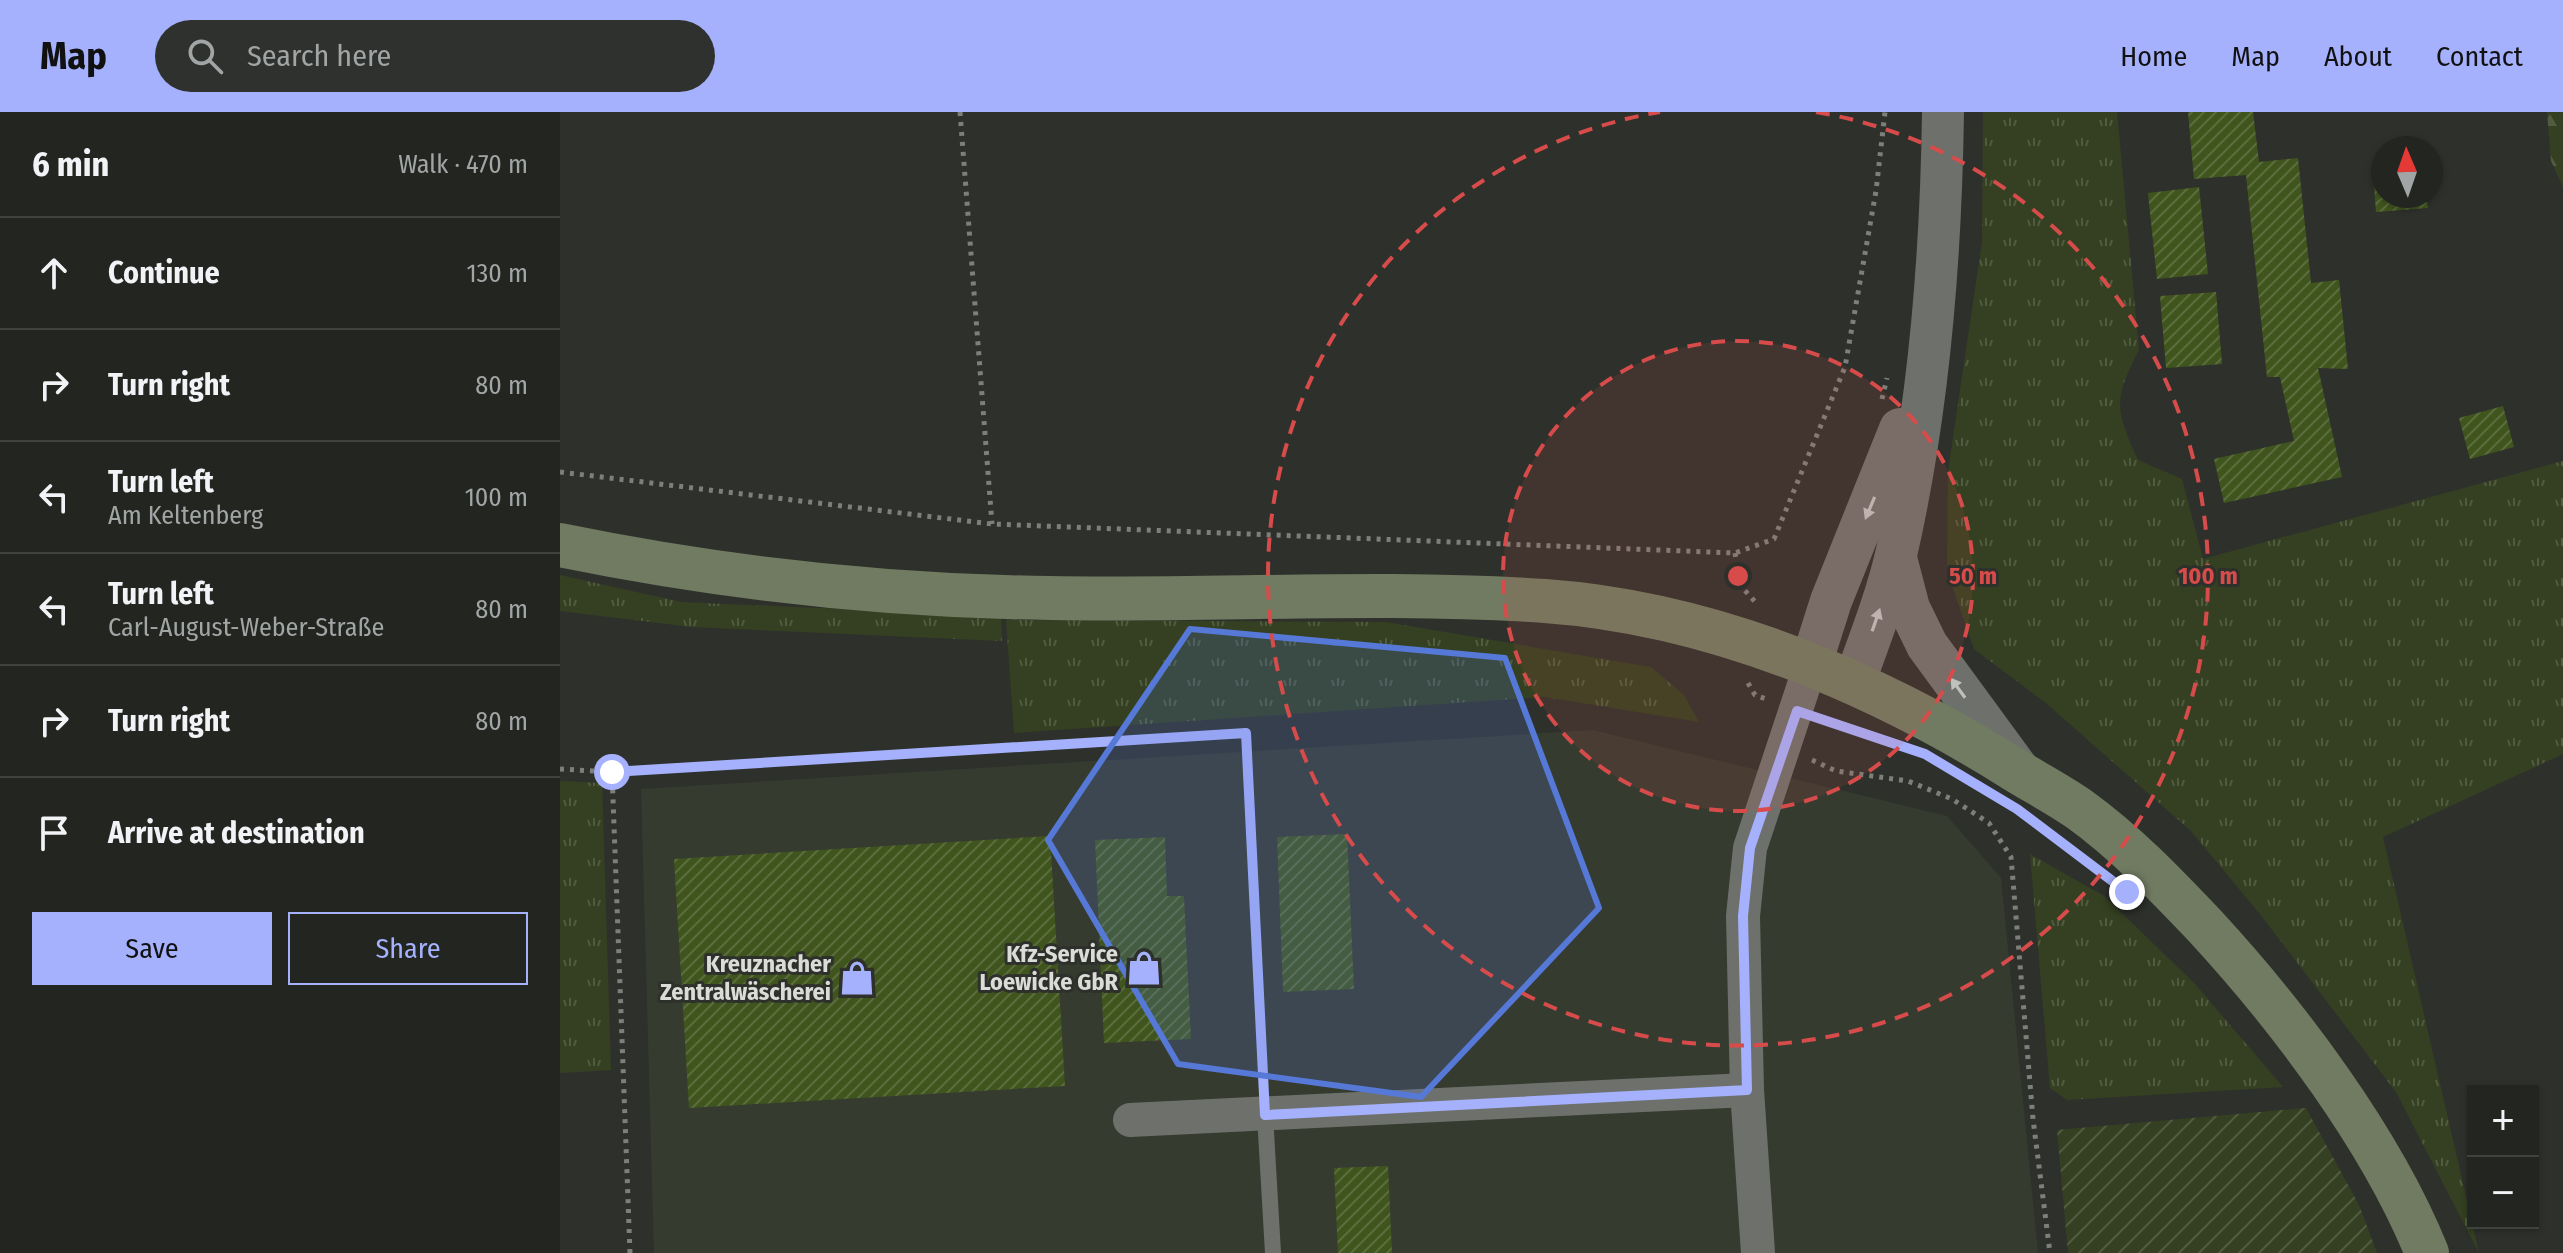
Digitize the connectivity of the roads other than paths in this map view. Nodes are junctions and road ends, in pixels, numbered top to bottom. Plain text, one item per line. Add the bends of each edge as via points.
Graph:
1 (1943, 112) edge
2 (1930, 326) junction
3 (560, 545) edge
4 (1896, 558) junction
5 (1811, 664) junction
6 (1854, 683) junction
7 (2021, 773) junction
8 (1747, 1090) junction
9 (1265, 1115) junction
10 (1130, 1120) dead end
11 (1273, 1253) edge
12 (1758, 1253) edge
13 (2427, 1253) edge

1 - 2 street
2 - 4 street via 1923,424
2 -> 5 street via 1902,424
3 - 5 main road via 661,566 878,590 1048,598 1548,601 1632,614
6 -> 4 street
7 -> 4 street via 1927,645 1909,608
5 - 6 main road
5 - 8 street via 1750,848 1743,916
6 - 7 main road via 1963,736
7 - 13 main road via 2078,808 2126,847 2264,989 2365,1135
8 - 9 street
8 - 12 street
9 - 10 street
9 - 11 lane

